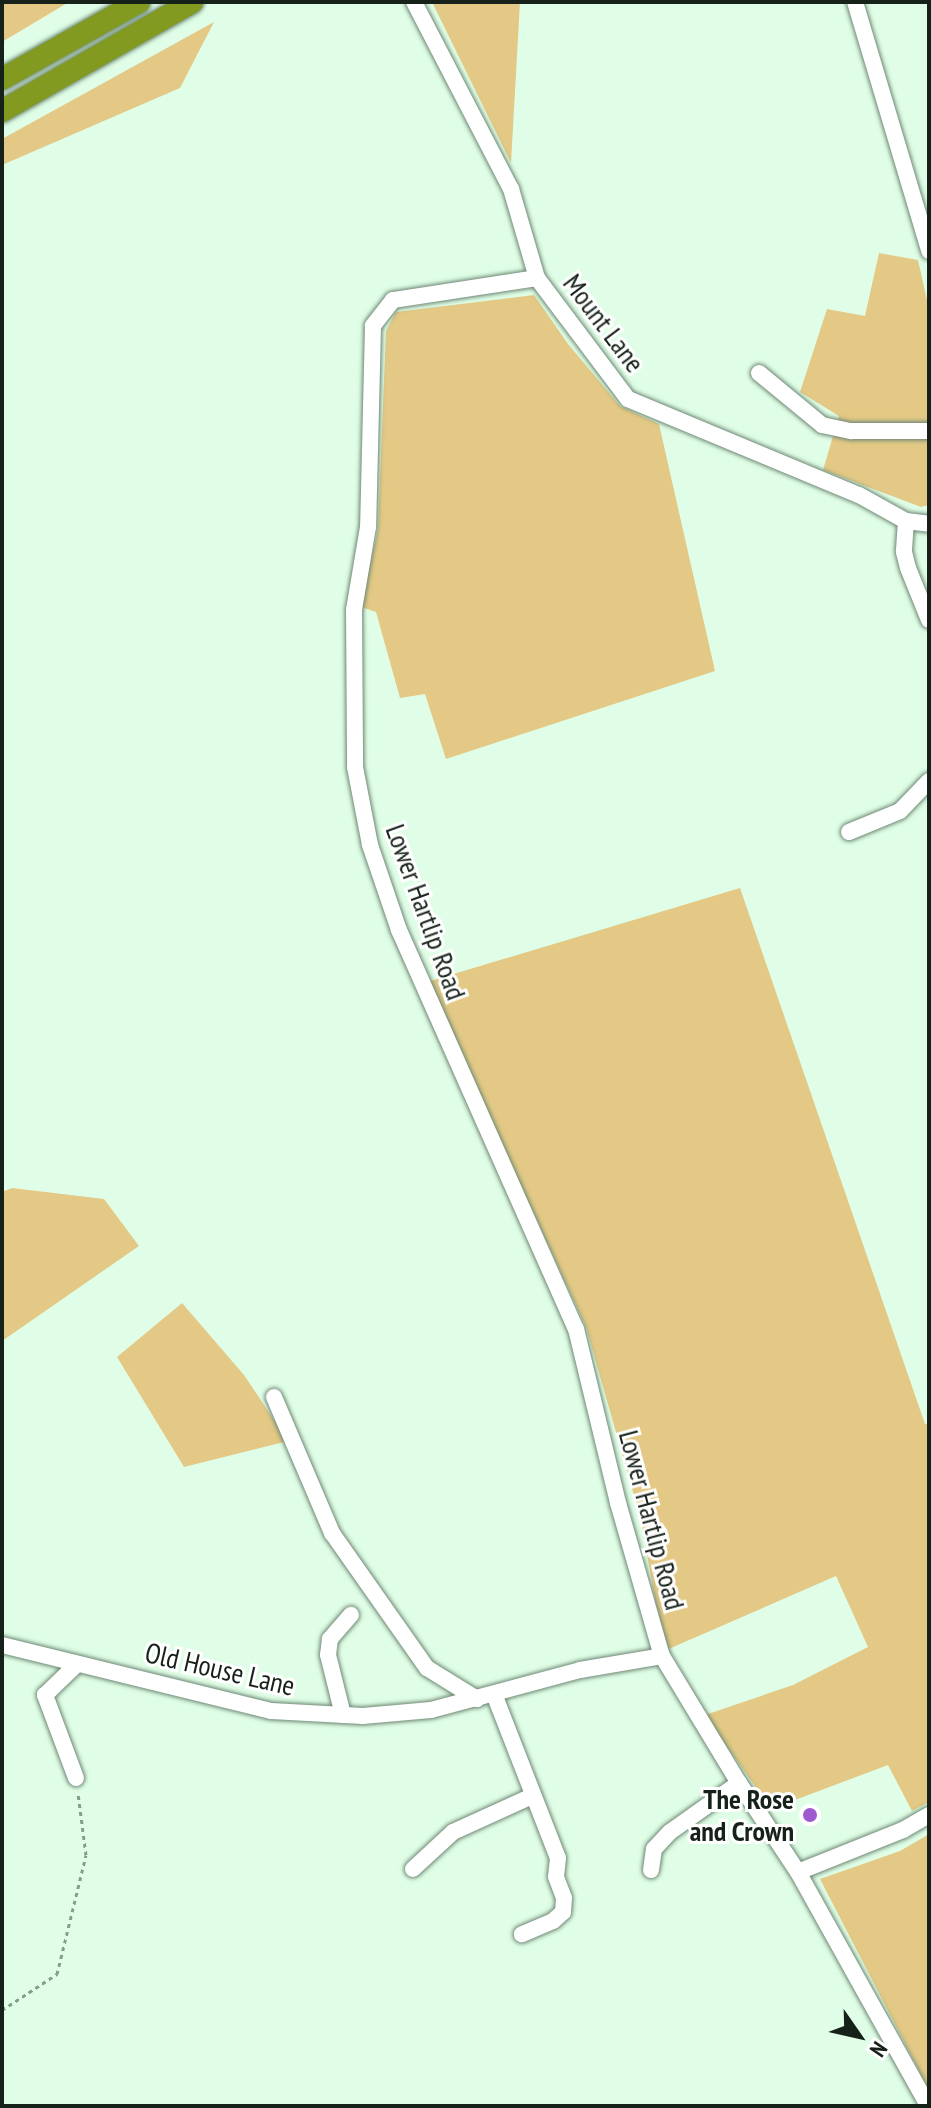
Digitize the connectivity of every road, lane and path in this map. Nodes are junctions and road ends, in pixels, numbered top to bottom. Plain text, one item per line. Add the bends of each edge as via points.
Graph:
1 (139, 2) edge
2 (192, 2) edge
3 (414, 2) edge
4 (855, 2) edge
5 (2, 79) edge
6 (2, 111) edge
7 (929, 251) edge
8 (537, 278) junction
9 (759, 373) dead end
10 (929, 431) edge
11 (906, 521) junction
12 (929, 524) edge
13 (929, 620) edge
14 (929, 781) edge
15 (849, 832) dead end
16 (274, 1397) dead end
17 (351, 1615) dead end
18 (2, 1645) edge
19 (662, 1656) junction
20 (77, 1664) junction
21 (486, 1696) junction
22 (343, 1715) junction
23 (76, 1778) joint
24 (739, 1783) junction
25 (532, 1796) junction
26 (929, 1815) edge
27 (413, 1869) dead end
28 (651, 1870) dead end
29 (798, 1872) junction
30 (522, 1934) dead end
31 (2, 2010) edge
32 (928, 2106) edge

1 - 5 highway
2 - 6 highway
3 - 8 street, Mount Lane via 511,189
4 - 7 street
8 - 11 street, Mount Lane via 628,399 859,495
8 - 19 street, Lower Hartlip Road via 393,300 373,326 368,527 354,610 355,767 370,845 399,930 576,1329
9 - 10 street via 822,425 851,431
11 - 12 street
11 - 13 street via 906,560
14 - 15 street via 900,811
16 - 21 street via 332,1533 427,1668
17 - 22 street via 330,1639 328,1655
18 - 20 street, Old House Lane
19 - 21 street, Old House Lane via 580,1670
19 - 24 street, Lower Hartlip Road
20 - 22 street, Old House Lane via 271,1711
20 - 23 street via 45,1695
21 - 22 street, Old House Lane via 431,1710
21 - 25 street
23 - 31 path via 86,1855 57,1974
24 - 28 street via 670,1832 654,1849
24 - 29 street, Lower Hartlip Road
25 - 27 street via 453,1832
25 - 30 street via 558,1858 563,1912
26 - 29 street
29 - 32 street

